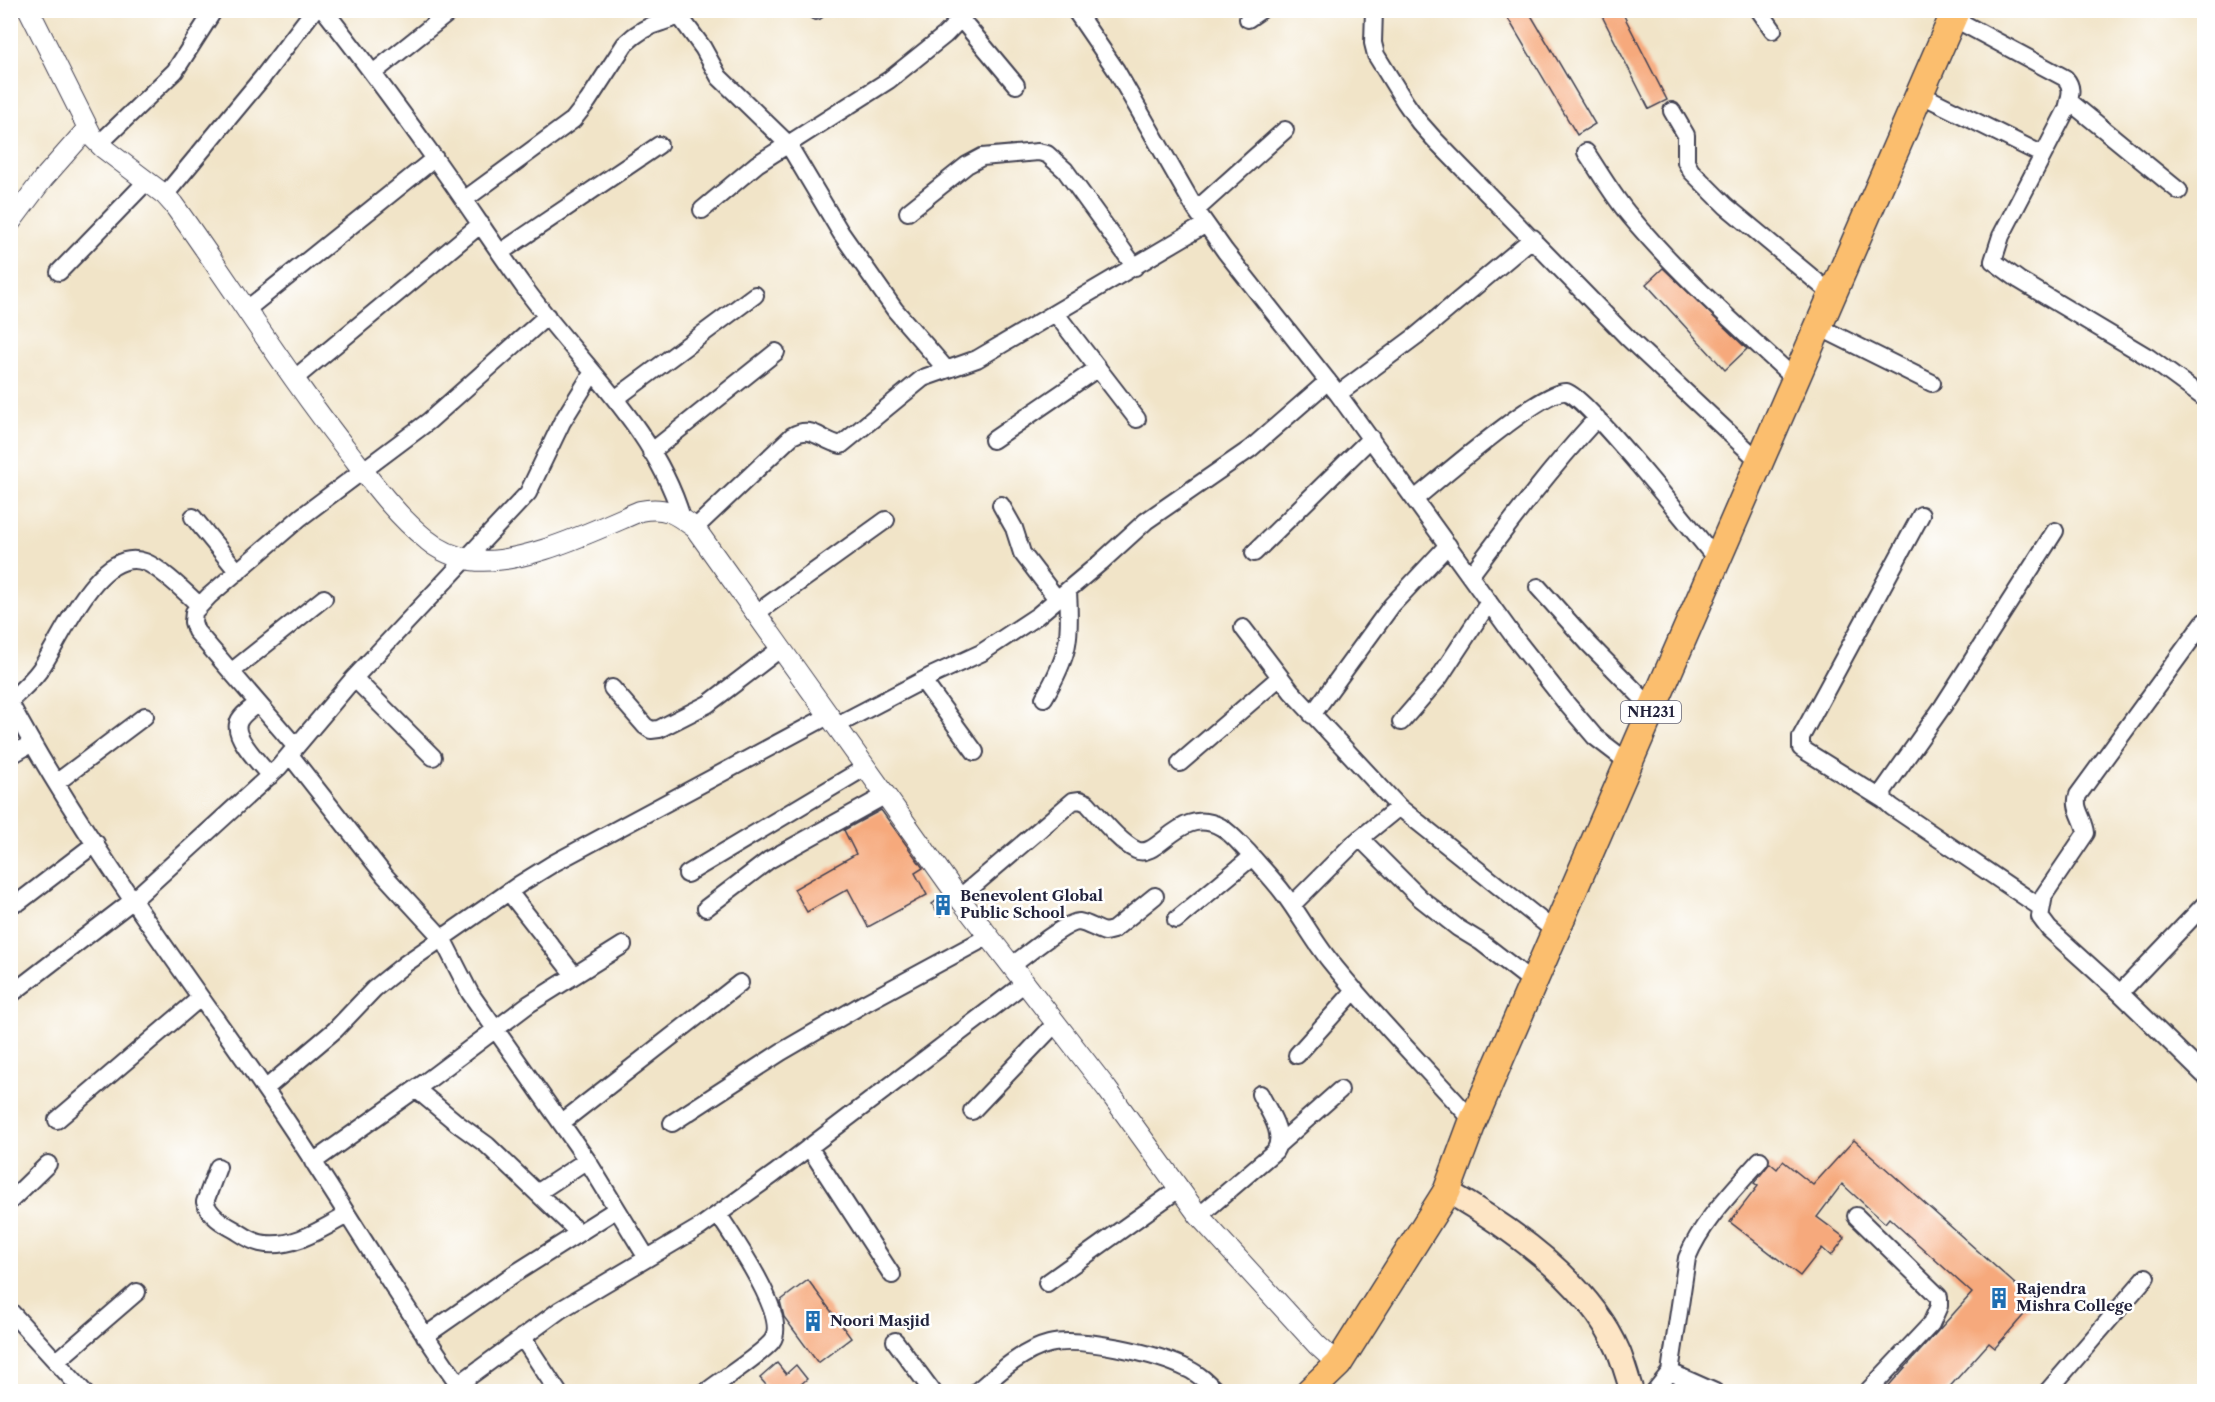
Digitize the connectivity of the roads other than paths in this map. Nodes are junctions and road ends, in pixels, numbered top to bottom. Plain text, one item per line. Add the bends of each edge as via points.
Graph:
1 (29, 10) edge
2 (214, 10) edge
3 (314, 10) edge
4 (324, 10) edge
5 (452, 10) edge
6 (1075, 10) edge
7 (1374, 10) edge
8 (1759, 10) edge
9 (682, 13) edge
10 (966, 13) edge
11 (1955, 14) edge
12 (1773, 30) dead end
13 (373, 73) junction
14 (1016, 85) dead end
15 (1920, 94) junction
16 (2069, 100) junction
17 (1672, 111) dead end
18 (1285, 130) dead end
19 (93, 136) junction
20 (788, 144) junction
21 (659, 145) dead end
22 (1586, 152) dead end
23 (2043, 155) junction
24 (435, 158) junction
25 (147, 181) junction
26 (2179, 191) dead end
27 (165, 195) junction
28 (464, 200) junction
29 (702, 210) dead end
30 (1196, 210) junction
31 (908, 212) dead end
32 (10, 223) edge
33 (481, 224) junction
34 (1206, 224) junction
35 (1533, 238) junction
36 (501, 252) junction
37 (1135, 267) junction
38 (58, 272) dead end
39 (755, 295) dead end
40 (1833, 295) junction
41 (246, 310) junction
42 (1056, 314) junction
43 (547, 316) junction
44 (1819, 327) junction
45 (776, 352) dead end
46 (1098, 368) junction
47 (946, 369) junction
48 (593, 372) junction
49 (294, 379) junction
50 (1796, 380) junction
51 (1932, 383) dead end
52 (1333, 388) junction
53 (2205, 398) edge
54 (615, 399) junction
55 (1597, 417) junction
56 (1137, 418) dead end
57 (1371, 438) junction
58 (993, 440) dead end
59 (651, 452) junction
60 (1760, 462) junction
61 (364, 472) junction
62 (1415, 499) junction
63 (1000, 505) dead end
64 (1921, 515) dead end
65 (193, 518) dead end
66 (886, 520) dead end
67 (688, 523) junction
68 (2055, 531) dead end
69 (1448, 545) junction
70 (1254, 553) dead end
71 (465, 559) junction
72 (1717, 560) junction
73 (238, 572) junction
74 (1470, 576) junction
75 (1538, 587) dead end
76 (1062, 595) junction
77 (324, 598) dead end
78 (1489, 602) junction
79 (199, 605) junction
80 (755, 614) junction
81 (2205, 622) edge
82 (1243, 628) dead end
83 (780, 649) junction
84 (231, 672) junction
85 (1280, 677) junction
86 (354, 678) junction
87 (923, 681) junction
88 (612, 688) dead end
89 (1044, 698) dead end
90 (10, 702) edge
91 (258, 703) junction
92 (1653, 709) junction
93 (1312, 715) junction
94 (145, 716) dead end
95 (833, 720) junction
96 (1401, 722) dead end
97 (32, 743) junction
98 (293, 751) junction
99 (975, 752) dead end
100 (10, 756) edge
101 (433, 757) dead end
102 (1180, 763) dead end
103 (1629, 763) junction
104 (866, 767) junction
105 (270, 776) junction
106 (56, 783) junction
107 (886, 795) junction
108 (1884, 800) junction
109 (1399, 807) junction
110 (1360, 838) junction
111 (96, 843) junction
112 (1252, 857) junction
113 (687, 874) dead end
114 (509, 892) junction
115 (1155, 896) dead end
116 (959, 898) junction
117 (132, 901) junction
118 (20, 902) dead end
119 (1292, 905) junction
120 (2205, 905) edge
121 (2040, 907) junction
122 (706, 908) dead end
123 (1176, 920) dead end
124 (1556, 932) junction
125 (989, 936) junction
126 (442, 938) junction
127 (623, 945) dead end
128 (1011, 966) junction
129 (574, 975) junction
130 (740, 983) dead end
131 (1534, 983) junction
132 (1025, 984) junction
133 (1355, 990) junction
134 (2120, 993) junction
135 (10, 995) edge
136 (200, 998) junction
137 (1056, 1023) junction
138 (495, 1031) junction
139 (1297, 1055) dead end
140 (2205, 1075) edge
141 (265, 1089) junction
142 (416, 1089) junction
143 (1340, 1090) dead end
144 (1260, 1094) dead end
145 (972, 1111) dead end
146 (57, 1120) dead end
147 (1473, 1121) junction
148 (561, 1123) junction
149 (672, 1123) dead end
150 (1279, 1144) junction
151 (809, 1147) junction
152 (587, 1160) junction
153 (1760, 1160) dead end
154 (313, 1162) junction
155 (48, 1164) dead end
156 (218, 1167) dead end
157 (1180, 1188) junction
158 (1447, 1191) junction
159 (537, 1193) junction
160 (10, 1201) edge
161 (617, 1209) junction
162 (718, 1214) junction
163 (347, 1215) junction
164 (1199, 1215) junction
165 (1856, 1216) dead end
166 (579, 1233) junction
167 (647, 1258) junction
168 (892, 1275) dead end
169 (2146, 1277) dead end
170 (1047, 1283) dead end
171 (136, 1292) dead end
172 (10, 1311) edge
173 (425, 1336) junction
174 (522, 1337) junction
175 (895, 1341) dead end
176 (57, 1361) junction
177 (1338, 1364) junction
178 (1670, 1372) junction
179 (462, 1388) edge
180 (81, 1391) edge
181 (558, 1392) edge
182 (706, 1392) edge
183 (933, 1392) edge
184 (976, 1392) edge
185 (1217, 1392) edge
186 (1310, 1392) edge
187 (1632, 1392) edge
188 (1654, 1392) edge
189 (1715, 1392) edge
190 (1867, 1392) edge
191 (2047, 1392) edge

1 - 19 street
2 - 19 street via 175,70
3 - 27 street
4 - 13 street
5 - 13 street
6 - 30 street via 1116,70
7 - 35 street via 1376,54 1410,109 1435,140
8 - 12 street
9 - 20 street via 719,77
9 - 28 street via 633,36 573,120
10 - 14 street
10 - 20 street via 889,80
11 - 15 highway, NH231
11 - 16 street via 2065,78 2071,84
13 - 24 street
15 - 23 street
15 - 40 highway, NH231
16 - 23 street
16 - 26 street
17 - 40 street via 1686,135 1686,162 1691,171 1726,206
18 - 30 street
19 - 25 street
19 - 32 street via 43,179
20 - 29 street via 749,170
20 - 47 street via 842,233 896,310
21 - 36 street
22 - 50 street via 1647,235
23 - 53 street via 2001,236 1993,261 2148,357
24 - 28 street
24 - 41 street
25 - 27 street
25 - 38 street
27 - 41 street
28 - 33 street
30 - 34 street
31 - 37 street via 982,157 1047,154 1065,170
33 - 36 street
33 - 49 street
34 - 37 street
34 - 52 street
35 - 52 street via 1416,336
35 - 60 street via 1629,339
36 - 43 street
37 - 42 street
39 - 54 street
40 - 44 highway, NH231
41 - 49 street
42 - 46 street
42 - 47 street via 977,359
43 - 48 street
43 - 61 street via 429,421
44 - 50 highway, NH231
44 - 51 street
45 - 59 street
46 - 56 street
46 - 58 street
47 - 67 street via 923,378 841,445 808,430 792,436
48 - 54 street
48 - 71 street via 562,422 528,493
49 - 61 street
50 - 60 highway, NH231
52 - 57 street
52 - 76 street via 1146,521
54 - 59 street
55 - 62 street via 1572,394 1556,394 1520,415
55 - 72 street
55 - 74 street via 1521,507
57 - 62 street
57 - 70 street
59 - 67 street
60 - 72 highway, NH231
61 - 71 street via 426,540
61 - 73 street via 301,517
62 - 69 street
63 - 76 street via 1014,528 1022,553
64 - 108 street via 1801,737 1801,748
65 - 73 street
66 - 80 street
67 - 71 street via 665,509 653,508 541,551 495,560
67 - 80 street
68 - 108 street via 1943,706 1886,784
69 - 74 street
69 - 93 street via 1392,605
71 - 86 street
72 - 92 highway, NH231
73 - 79 street
74 - 78 street
75 - 92 street
76 - 87 street via 981,653
76 - 89 street via 1069,639 1067,651
77 - 84 street
78 - 96 street via 1439,678
78 - 103 street via 1595,737
79 - 84 street via 194,612 196,631
79 - 90 street via 145,562 120,563 93,587 69,618 39,672
80 - 83 street
81 - 121 street via 2078,795 2077,809 2085,833
82 - 85 street
83 - 88 street via 708,704 659,729 645,726
83 - 95 street
84 - 91 street
85 - 93 street
85 - 102 street
86 - 98 street
86 - 101 street
87 - 95 street
87 - 99 street
90 - 97 street
91 - 98 street
91 - 105 street via 241,718 237,732
92 - 103 highway, NH231
93 - 109 street
94 - 106 street
95 - 104 street
95 - 114 street via 554,863
97 - 100 street
97 - 106 street
98 - 105 street
98 - 126 street via 338,818
103 - 124 highway, NH231
104 - 107 street
104 - 113 street
105 - 117 street
106 - 111 street
107 - 116 street
107 - 122 street via 769,860
108 - 121 street
109 - 110 street
109 - 124 street
110 - 119 street
110 - 131 street via 1420,898
111 - 117 street
111 - 118 street
112 - 116 street via 1223,828 1204,821 1181,827 1150,851 1135,850 1080,800 1073,801
112 - 119 street
112 - 123 street
114 - 126 street
114 - 129 street
115 - 128 street via 1113,930 1105,932 1075,923
116 - 125 street
117 - 135 street
117 - 136 street
119 - 133 street via 1328,959
120 - 134 street
121 - 134 street via 2040,917 2049,929
124 - 131 highway, NH231
125 - 128 street
125 - 149 street via 865,1002
126 - 138 street
126 - 141 street via 389,976 335,1030
127 - 129 street
128 - 132 street
129 - 138 street
130 - 148 street
131 - 147 highway, NH231
132 - 137 street
132 - 151 street
133 - 139 street
133 - 147 street
134 - 140 street
136 - 141 street
136 - 146 street
137 - 145 street
137 - 157 street
138 - 142 street
138 - 148 street
141 - 154 street
142 - 154 street
142 - 159 street via 487,1145
143 - 150 street
144 - 150 street via 1280,1137
147 - 158 highway, NH231
148 - 152 street
150 - 164 street
151 - 162 street
151 - 168 street
152 - 159 street
152 - 161 street
153 - 178 street via 1708,1222 1687,1258
154 - 163 street
155 - 160 street
156 - 163 street via 205,1202 207,1208 220,1222 251,1240 280,1243 307,1237
157 - 164 street
157 - 170 street
158 - 177 highway, NH231
158 - 187 main road via 1480,1210 1544,1258 1574,1287 1618,1351
159 - 166 street
161 - 166 street
161 - 167 street
162 - 167 street
162 - 182 street via 763,1287 775,1333 763,1349
163 - 173 street
164 - 177 street via 1317,1346
165 - 190 street via 1939,1297 1932,1324
166 - 173 street
167 - 174 street
169 - 191 street
171 - 176 street
172 - 176 street
173 - 179 street
174 - 179 street
174 - 181 street
175 - 183 street
176 - 180 street
177 - 186 highway, NH231
178 - 188 street
178 - 189 street
184 - 185 street via 1038,1348 1066,1343 1122,1349 1175,1363

